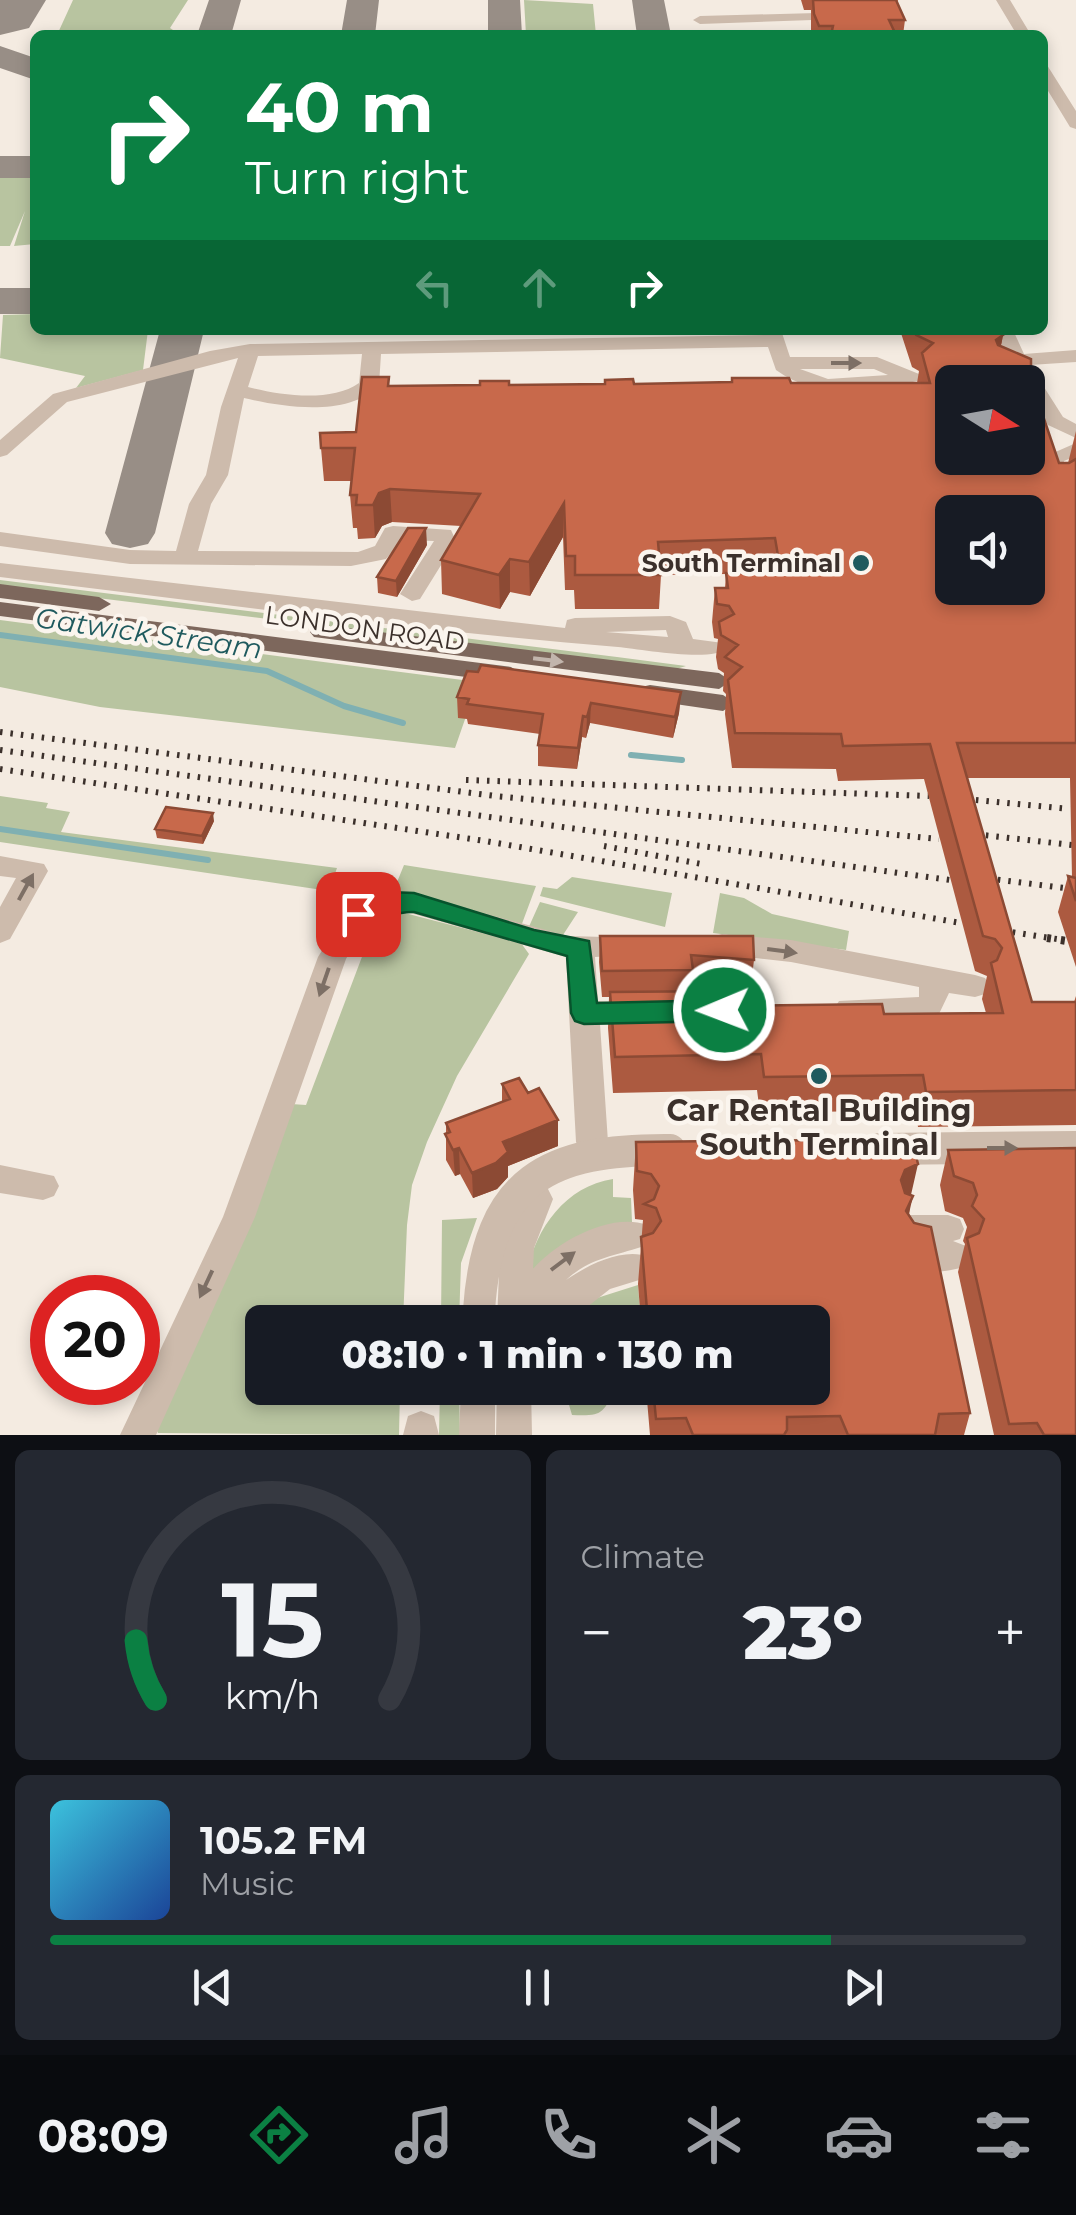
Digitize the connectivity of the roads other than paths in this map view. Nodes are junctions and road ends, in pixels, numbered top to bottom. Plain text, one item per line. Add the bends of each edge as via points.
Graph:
1 (695, 0) edge
2 (1004, 0) edge
3 (812, 16) edge
4 (702, 28) edge
5 (1021, 30) edge
6 (1048, 78) edge
7 (1076, 124) edge
8 (1005, 335) edge
9 (773, 336) edge
10 (372, 346) junction
11 (250, 350) junction
12 (1076, 356) edge
13 (1007, 364) joint
14 (908, 382) edge
15 (237, 390) junction
16 (1045, 413) edge
17 (1069, 429) edge
18 (1076, 448) edge
19 (0, 451) edge
20 (1060, 488) edge
21 (0, 539) edge
22 (185, 558) junction
23 (0, 570) edge
24 (0, 591) edge
25 (412, 594) dead end
26 (0, 609) edge
27 (715, 648) edge
28 (0, 866) edge
29 (0, 932) edge
30 (694, 944) edge
31 (654, 945) edge
32 (580, 948) junction
33 (934, 979) junction
34 (975, 986) dead end
35 (816, 1009) edge
36 (664, 1012) edge
37 (584, 1013) junction
38 (592, 1142) dead end
39 (1076, 1148) edge
40 (845, 1149) edge
41 (709, 1150) edge
42 (0, 1178) edge
43 (43, 1186) dead end
44 (537, 1199) dead end
45 (951, 1242) dead end
46 (913, 1243) edge
47 (480, 1305) edge
48 (516, 1305) edge
49 (525, 1305) edge
50 (565, 1305) edge
51 (477, 1405) edge
52 (514, 1405) edge
53 (138, 1435) edge
54 (476, 1435) edge
55 (514, 1435) edge

1 - 4 street
2 - 5 street
3 - 4 street
6 - 7 street
8 - 13 street
9 - 10 street
9 - 14 street via 781,364 796,377 817,384
10 - 11 street
10 - 15 street via 369,385 353,396 291,398
11 - 15 street
11 - 19 street via 60,398
12 - 13 street
15 - 22 street via 216,475
16 - 17 street
18 - 20 street via 1052,462
21 - 22 street via 113,556
22 - 25 street via 280,557 328,571 363,570 381,562 393,533 446,539
23 - 27 street via 496,630 664,622 676,625 683,648
24 -> 26 main road, LONDON ROAD via 721,692
29 -> 28 street via 34,871
30 -> 33 street via 790,951
31 - 32 street
32 - 37 street
32 -> 53 street via 414,903 388,902 358,914 332,957 238,1217
33 - 34 street
33 - 35 street via 928,1008
36 - 37 street
37 - 38 street
40 -> 39 street, bridge
41 - 47 street, bridge via 598,1152 541,1175 515,1196 491,1231
42 - 43 street
44 - 48 street via 517,1248
45 - 46 street
49 -> 50 street via 559,1262 588,1245 636,1251
51 - 54 street
52 - 55 street

